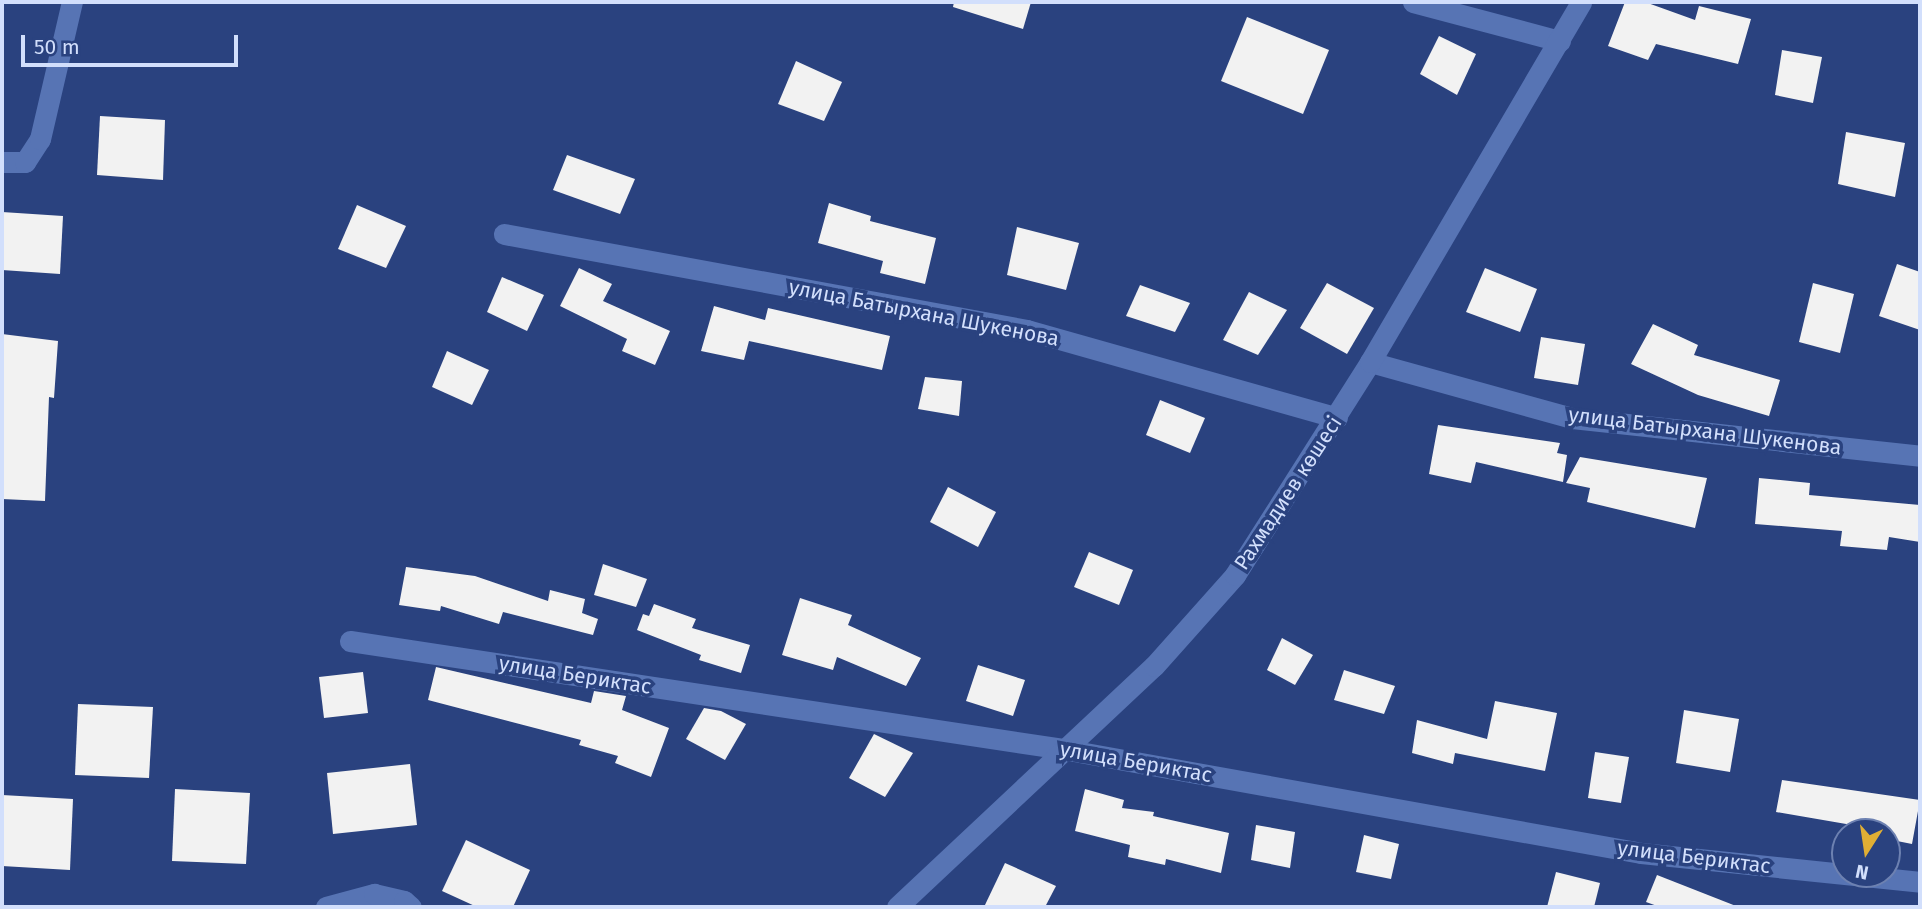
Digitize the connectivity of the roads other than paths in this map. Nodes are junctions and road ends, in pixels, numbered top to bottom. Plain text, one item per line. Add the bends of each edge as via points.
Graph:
1 (72, 2) edge
2 (1413, 2) edge
3 (1581, 2) edge
4 (1559, 41) junction
5 (2, 162) edge
6 (504, 234) dead end
7 (1370, 362) junction
8 (1337, 418) junction
9 (1920, 457) edge
10 (350, 641) dead end
11 (1063, 749) junction
12 (1920, 883) edge
13 (326, 907) edge
14 (411, 907) edge
15 (897, 907) edge

1 - 5 street via 40,139 25,162
2 - 4 street
3 - 4 street, Рахмадиев көшесі
4 - 7 street, Рахмадиев көшесі
6 - 8 street, улица Батырхана Шукенова via 1027,330
7 - 8 street, Рахмадиев көшесі
7 - 9 street, улица Батырхана Шукенова via 1572,418
8 - 11 street, Рахмадиев көшесі via 1235,575 1154,666
10 - 11 street, улица Бериктас
11 - 12 street, улица Бериктас via 1641,853
11 - 15 street, Рахмадиев көшесі
13 - 14 street via 374,894

